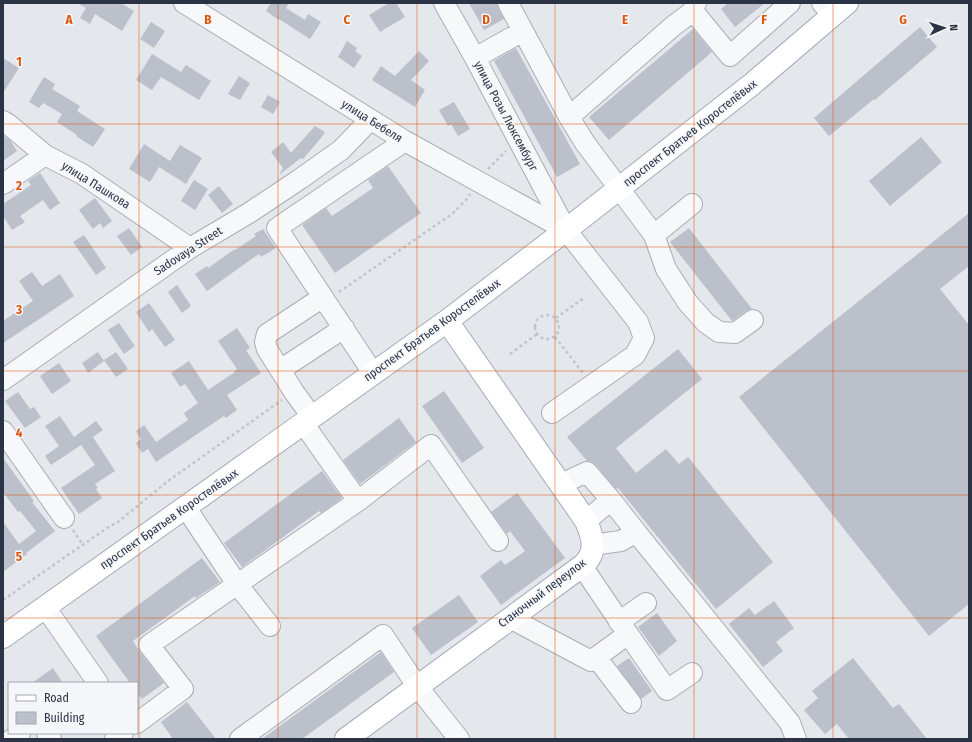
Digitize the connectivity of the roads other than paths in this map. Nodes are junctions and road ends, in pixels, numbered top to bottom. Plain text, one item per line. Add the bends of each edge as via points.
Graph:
1 (184, 3) edge
2 (444, 3) edge
3 (508, 3) edge
4 (790, 3) edge
5 (695, 7) edge
6 (834, 7) edge
7 (523, 31) junction
8 (475, 58) junction
9 (569, 117) junction
10 (370, 120) junction
11 (3, 121) edge
12 (405, 141) junction
13 (45, 155) junction
14 (3, 184) edge
15 (619, 188) junction
16 (692, 204) dead end
17 (566, 230) junction
18 (654, 234) junction
19 (190, 248) junction
20 (323, 297) junction
21 (753, 320) dead end
22 (447, 321) junction
23 (344, 328) junction
24 (280, 370) junction
25 (373, 373) junction
26 (3, 380) edge
27 (552, 413) dead end
28 (308, 420) junction
29 (3, 431) edge
30 (561, 484) junction
31 (611, 500) junction
32 (358, 501) junction
33 (186, 508) junction
34 (64, 518) dead end
35 (586, 521) junction
36 (636, 532) junction
37 (498, 541) dead end
38 (592, 546) junction
39 (582, 566) junction
40 (237, 584) junction
41 (646, 603) dead end
42 (45, 607) junction
43 (510, 618) junction
44 (270, 626) dead end
45 (624, 628) junction
46 (3, 637) edge
47 (596, 657) junction
48 (692, 673) dead end
49 (97, 682) edge
50 (417, 686) junction
51 (631, 703) dead end
52 (138, 722) edge
53 (354, 737) edge
54 (240, 739) edge
55 (459, 739) edge
56 (796, 739) edge

1 - 10 street, улица Бебеля
2 - 8 street, улица Розы Люксембург
3 - 7 street
4 - 5 street via 730,56
5 - 9 street
6 - 15 main road, проспект Братьев Коростелёвых via 751,84
7 - 8 street
7 - 9 street
8 - 17 street, улица Розы Люксембург
9 - 15 street
10 - 12 street, улица Бебеля
10 - 19 street, Sadovaya Street via 341,150 249,213
11 - 13 street, улица Пашкова
12 - 17 street, улица Бебеля
12 - 20 street via 277,228
13 - 14 street
13 - 19 street, улица Пашкова via 82,174
15 - 17 main road, проспект Братьев Коростелёвых
15 - 18 street
16 - 18 street
17 - 22 main road, проспект Братьев Коростелёвых
17 - 27 street via 638,322 644,338 635,355
18 - 21 street via 666,269 688,303 706,323 719,332 735,333
19 - 26 street, Sadovaya Street
20 - 23 street
20 - 24 street via 267,334 267,349
22 - 25 main road, проспект Братьев Коростелёвых
22 - 30 main road, Станочный переулок
23 - 24 street
23 - 25 street
24 - 28 street
25 - 28 main road, проспект Братьев Коростелёвых
28 - 32 street
28 - 33 main road, проспект Братьев Коростелёвых
29 - 34 street
30 - 31 street via 587,472
30 - 35 main road, Станочный переулок
31 - 35 street
31 - 36 street
32 - 37 street via 431,445
32 - 40 street
33 - 40 street
33 - 42 main road, проспект Братьев Коростелёвых
35 - 38 main road, Станочный переулок via 591,533
36 - 38 street via 621,541
36 - 56 street via 790,723
38 - 39 main road, Станочный переулок via 592,554
39 - 43 main road, Станочный переулок
39 - 45 street
40 - 44 street
40 - 52 street via 149,645 183,689
41 - 45 street
42 - 46 main road, проспект Братьев Коростелёвых
42 - 49 street
43 - 47 street via 591,661
43 - 50 main road, Станочный переулок
45 - 47 street
45 - 48 street via 667,690
47 - 51 street
50 - 53 main road, Станочный переулок
50 - 54 street via 383,635
50 - 55 street

